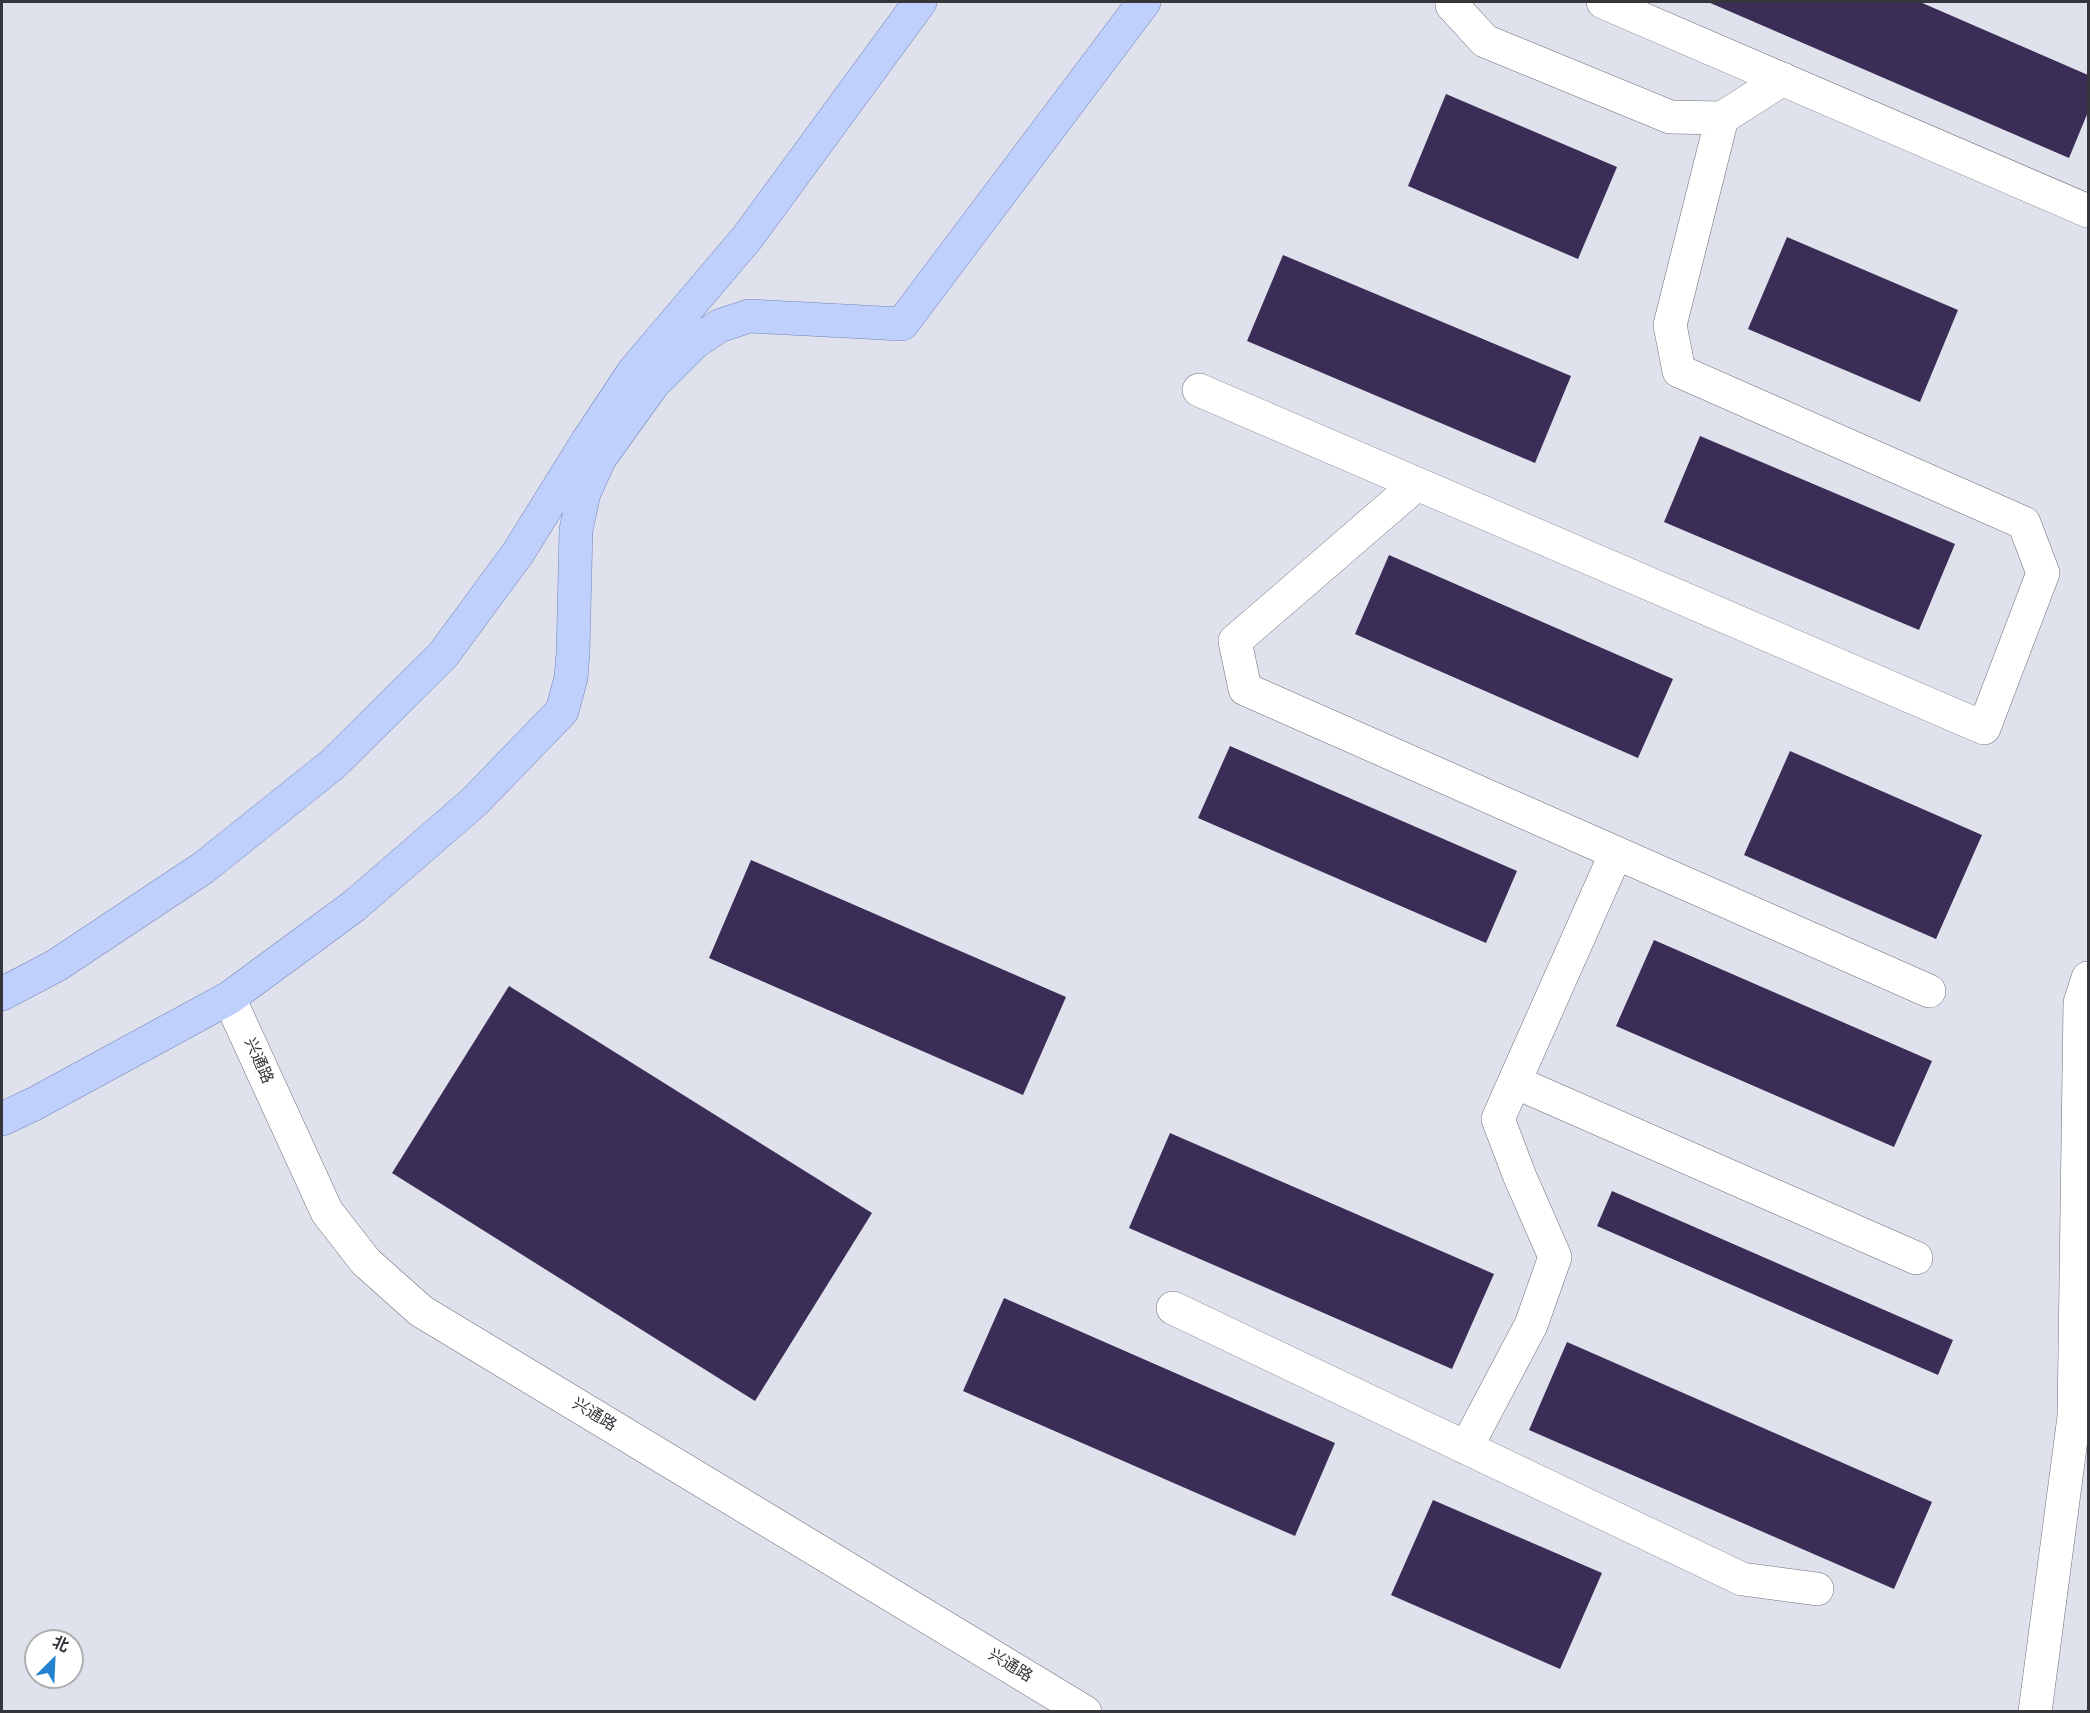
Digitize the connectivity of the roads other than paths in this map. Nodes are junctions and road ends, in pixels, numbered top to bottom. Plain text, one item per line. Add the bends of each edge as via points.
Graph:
1 (920, 2) edge
2 (1144, 2) edge
3 (1454, 2) edge
4 (1603, 2) edge
5 (1783, 79) junction
6 (1722, 118) junction
7 (2088, 211) edge
8 (1199, 390) dead end
9 (1418, 484) junction
10 (1616, 853) junction
11 (2088, 978) edge
12 (1929, 991) dead end
13 (2, 994) edge
14 (230, 998) junction
15 (1515, 1082) junction
16 (2, 1119) edge
17 (1916, 1258) dead end
18 (1173, 1308) dead end
19 (1466, 1448) junction
20 (1817, 1589) dead end
21 (1085, 1712) edge
22 (2035, 1712) edge

1 - 13 main road via 747,237 634,371 518,553 443,655 333,764 203,868 57,965
2 - 14 main road via 902,324 748,316 719,326 694,343 653,384 600,458 584,493 576,530 571,678 562,711 474,802 363,899
3 - 6 street via 1452,5 1485,41 1670,117
4 - 5 street
5 - 6 street
5 - 7 street
6 - 9 street via 1670,325 1679,371 2024,523 2043,573 1984,728
8 - 9 street
9 - 10 street via 1235,641 1245,689
10 - 12 street
10 - 15 street
11 - 22 street via 2080,1003 2074,1417
14 - 16 main road
14 - 21 street, 兴通路 via 327,1212 366,1262 422,1311
15 - 17 street
15 - 19 street via 1498,1119 1555,1257 1531,1325
18 - 19 street
19 - 20 street via 1742,1579

